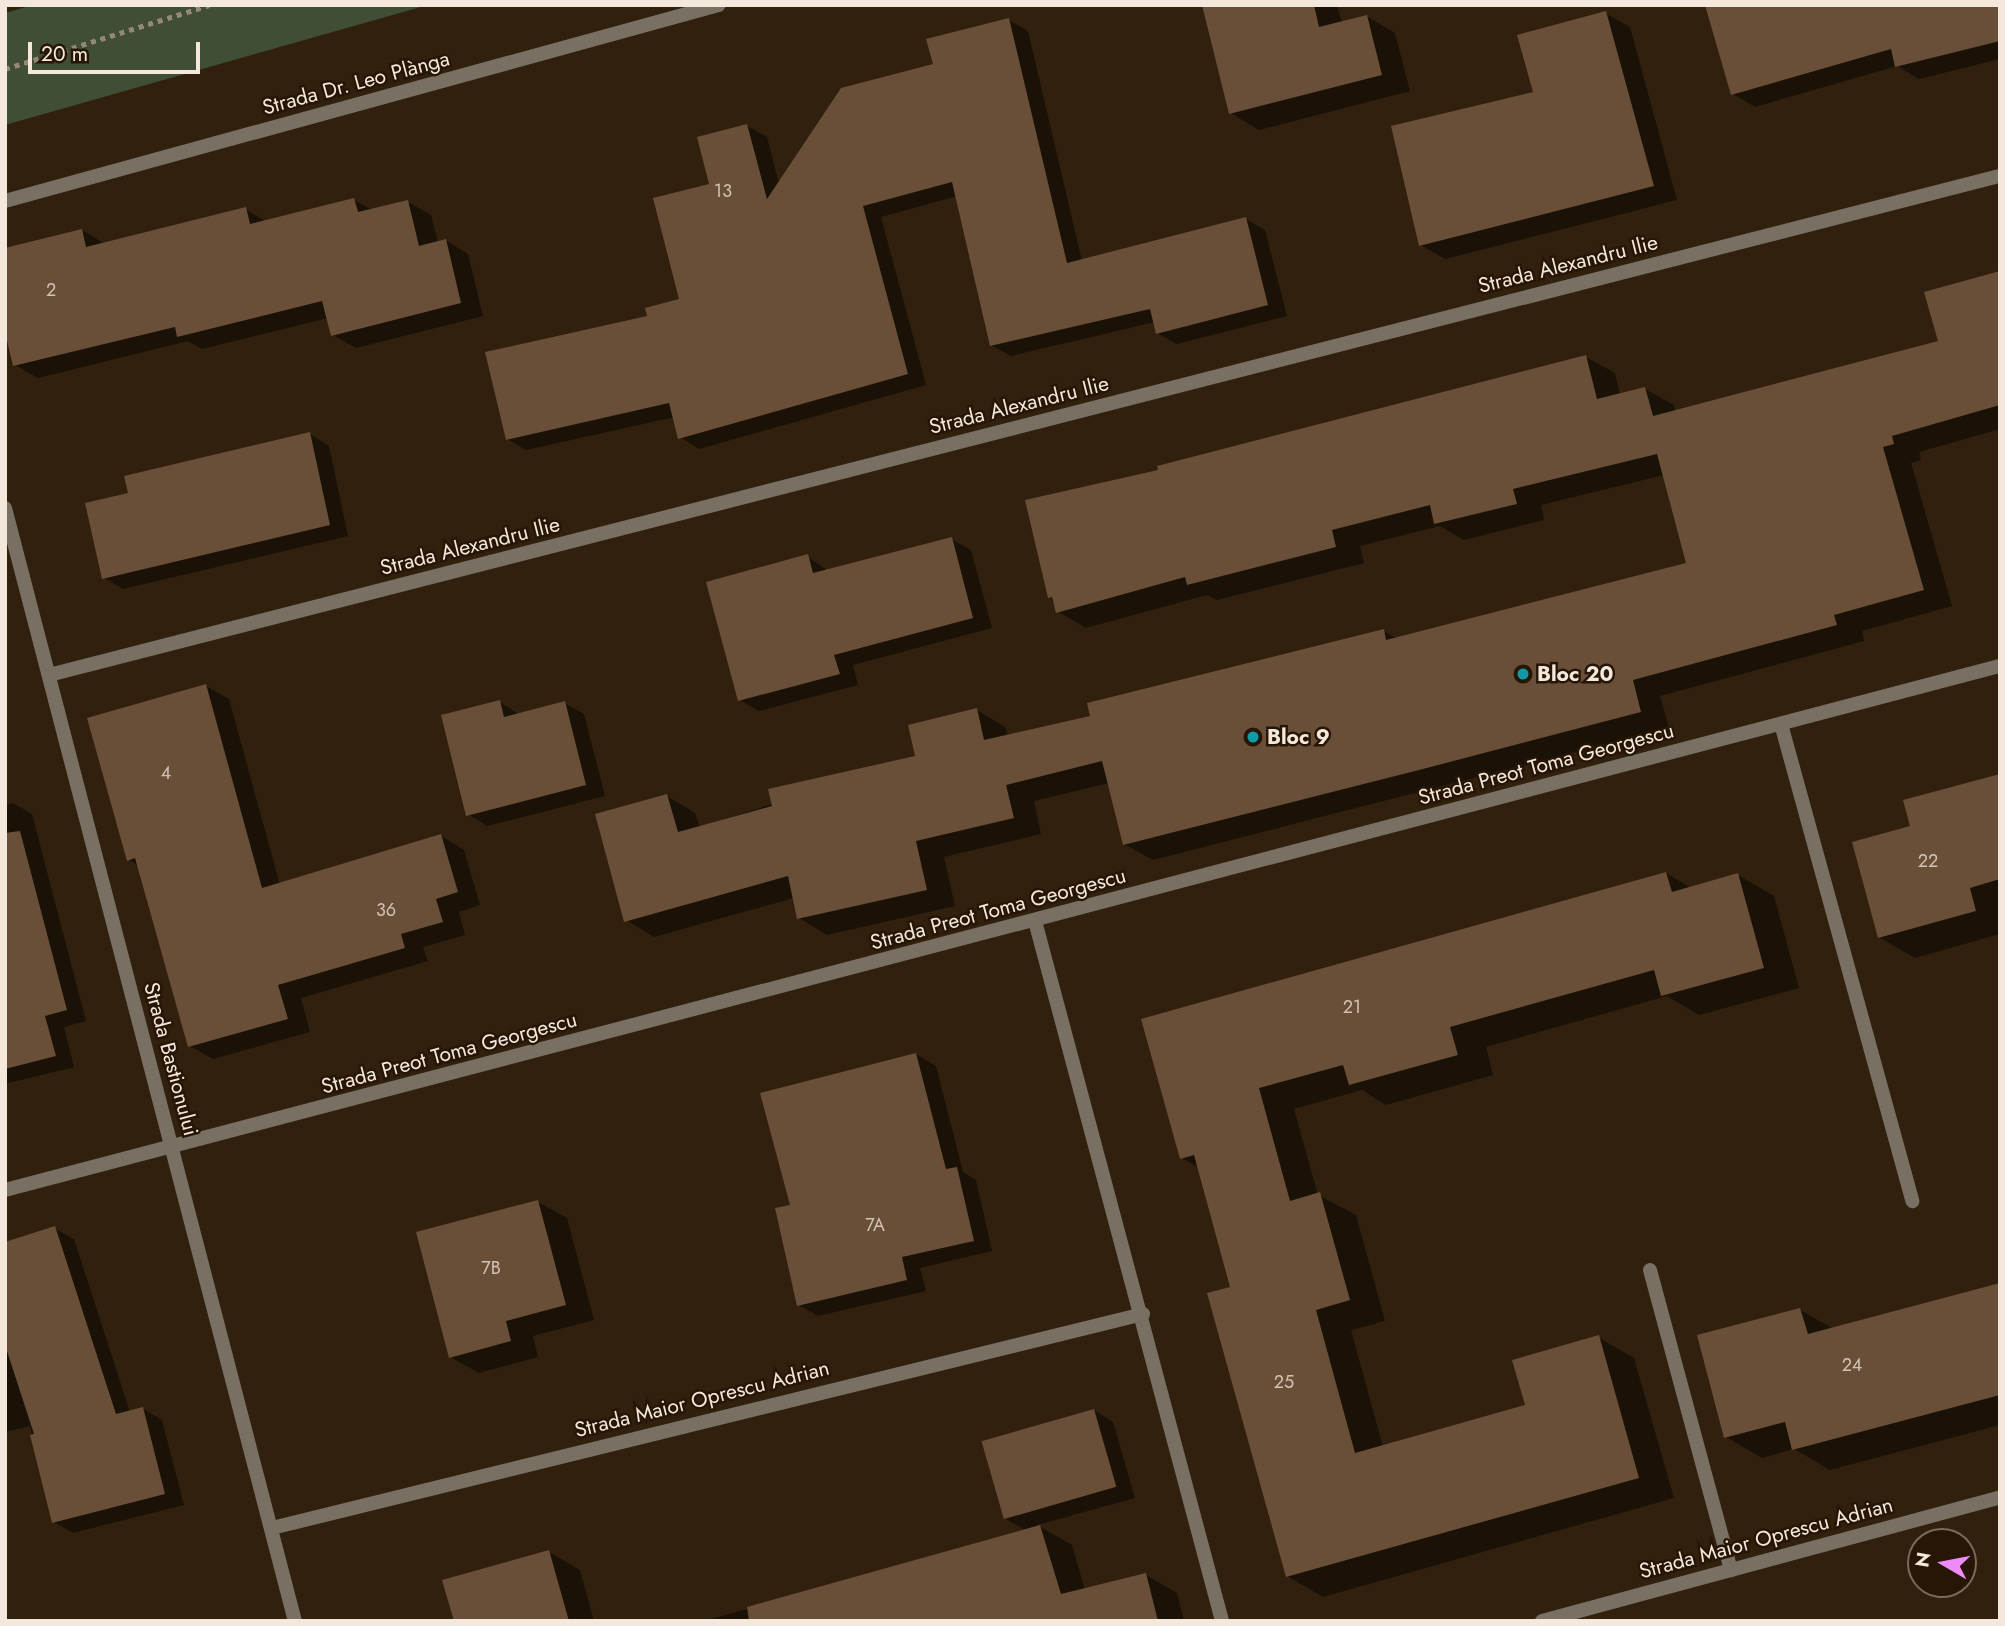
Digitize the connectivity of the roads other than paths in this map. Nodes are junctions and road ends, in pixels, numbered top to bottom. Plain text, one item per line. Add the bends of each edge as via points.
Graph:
1 (719, 5) edge
2 (2000, 176) edge
3 (5, 201) edge
4 (5, 508) edge
5 (2000, 666) edge
6 (48, 675) junction
7 (1781, 724) junction
8 (1035, 921) junction
9 (173, 1147) junction
10 (5, 1190) edge
11 (1912, 1201) dead end
12 (1650, 1269) dead end
13 (1143, 1314) junction
14 (2000, 1497) edge
15 (272, 1528) junction
16 (1731, 1570) junction
17 (295, 1621) edge
18 (1222, 1621) edge
19 (1542, 1621) edge

1 - 3 street, Strada Dr. Leo Plànga
2 - 6 street, Strada Alexandru Ilie
4 - 6 street, Strada Bastionului
5 - 7 street, Strada Preot Toma Georgescu
6 - 9 street, Strada Bastionului
7 - 8 street, Strada Preot Toma Georgescu
7 - 11 street
8 - 9 street, Strada Preot Toma Georgescu
8 - 13 street
9 - 10 street, Strada Preot Toma Georgescu
9 - 15 street, Strada Bastionului
12 - 16 street
13 - 15 street, Strada Maior Oprescu Adrian
13 - 18 street
14 - 16 street, Strada Maior Oprescu Adrian
15 - 17 street, Strada Bastionului
16 - 19 street, Strada Maior Oprescu Adrian

